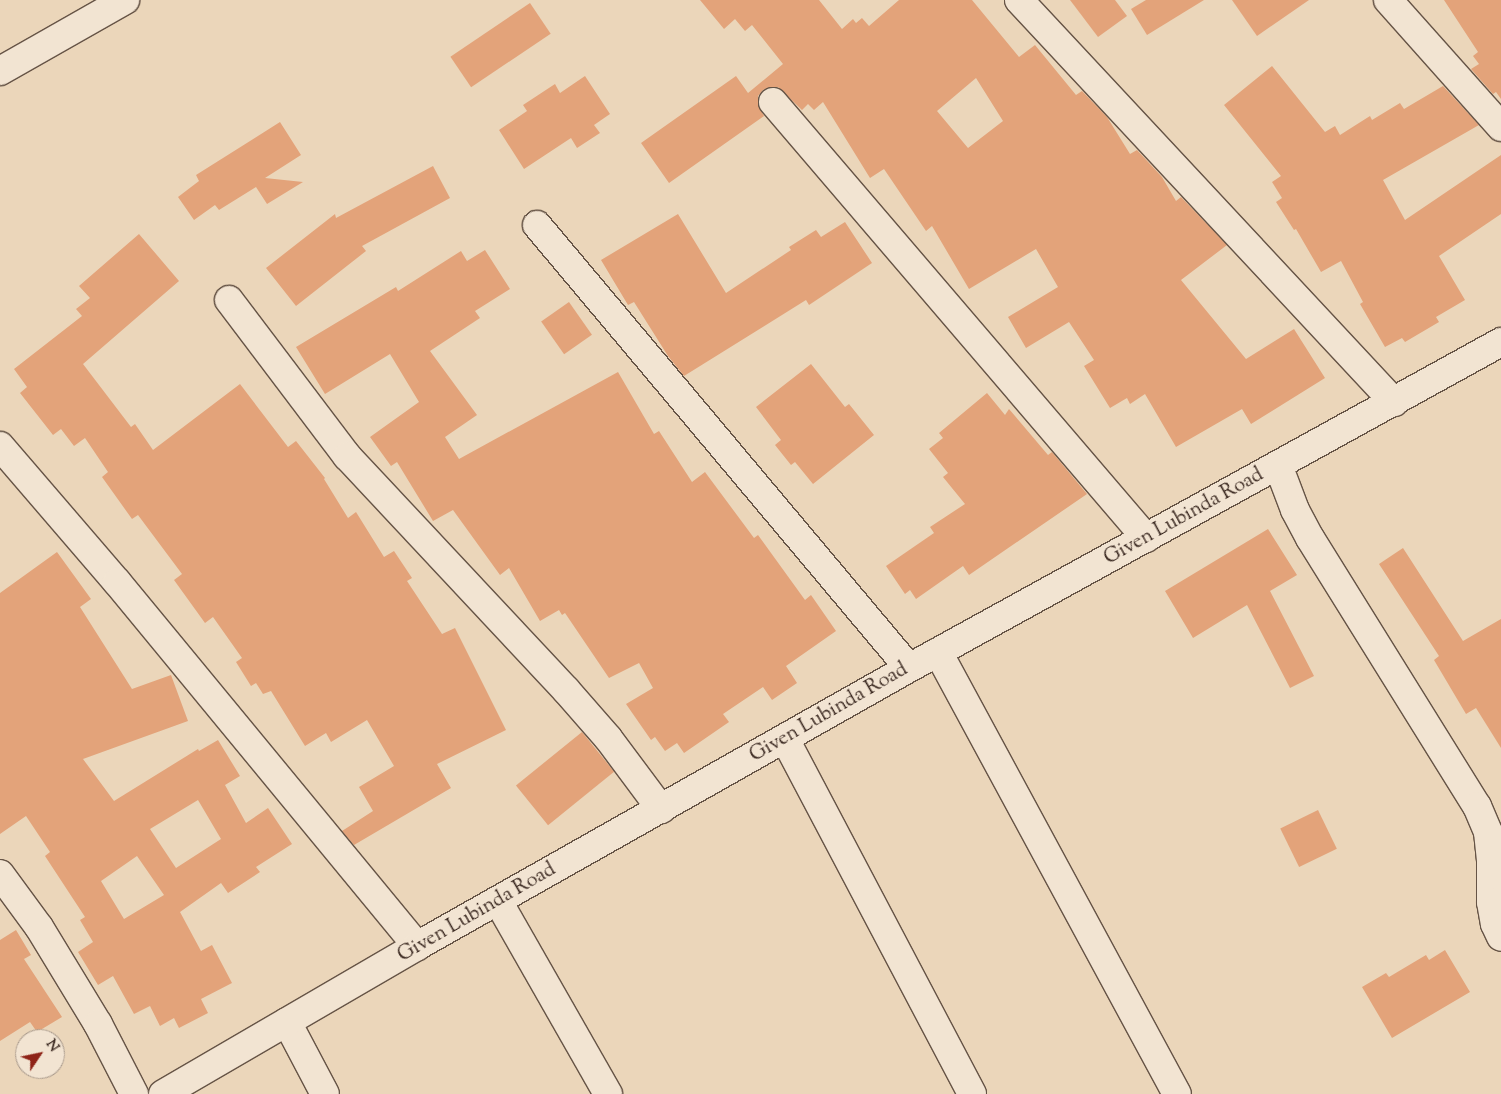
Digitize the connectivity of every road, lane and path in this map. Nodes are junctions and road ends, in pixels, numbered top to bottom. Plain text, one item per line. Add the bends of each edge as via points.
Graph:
1 (125, 0) edge
2 (1019, 0) edge
3 (1388, 0) edge
4 (0, 70) edge
5 (773, 102) dead end
6 (1501, 127) edge
7 (537, 226) dead end
8 (229, 300) dead end
9 (1501, 342) edge
10 (1394, 402) junction
11 (0, 446) edge
12 (1278, 465) junction
13 (1146, 538) junction
14 (938, 652) junction
15 (910, 668) junction
16 (784, 739) junction
17 (661, 809) junction
18 (0, 874) edge
19 (498, 901) junction
20 (1501, 937) edge
21 (418, 946) junction
22 (287, 1022) junction
23 (134, 1094) edge
24 (163, 1094) edge
25 (325, 1094) edge
26 (608, 1094) edge
27 (972, 1094) edge
28 (1177, 1094) edge

1 - 4 street
2 - 10 street
3 - 6 street
5 - 13 street
7 - 15 street
8 - 17 street via 348,456 566,690 608,738
9 - 10 street, Given Lubinda Road
10 - 12 street, Given Lubinda Road
11 - 21 street via 129,596
12 - 13 street, Given Lubinda Road
12 - 20 street via 1310,538 1477,806 1488,832 1491,902
13 - 14 street, Given Lubinda Road
14 - 15 street, Given Lubinda Road
14 - 28 street
15 - 16 street, Given Lubinda Road
16 - 17 street, Given Lubinda Road
16 - 27 street
17 - 19 street, Given Lubinda Road
18 - 23 street via 39,927 98,1024
19 - 21 street, Given Lubinda Road
19 - 26 street
21 - 22 street, Given Lubinda Road
22 - 24 street, Given Lubinda Road
22 - 25 street

